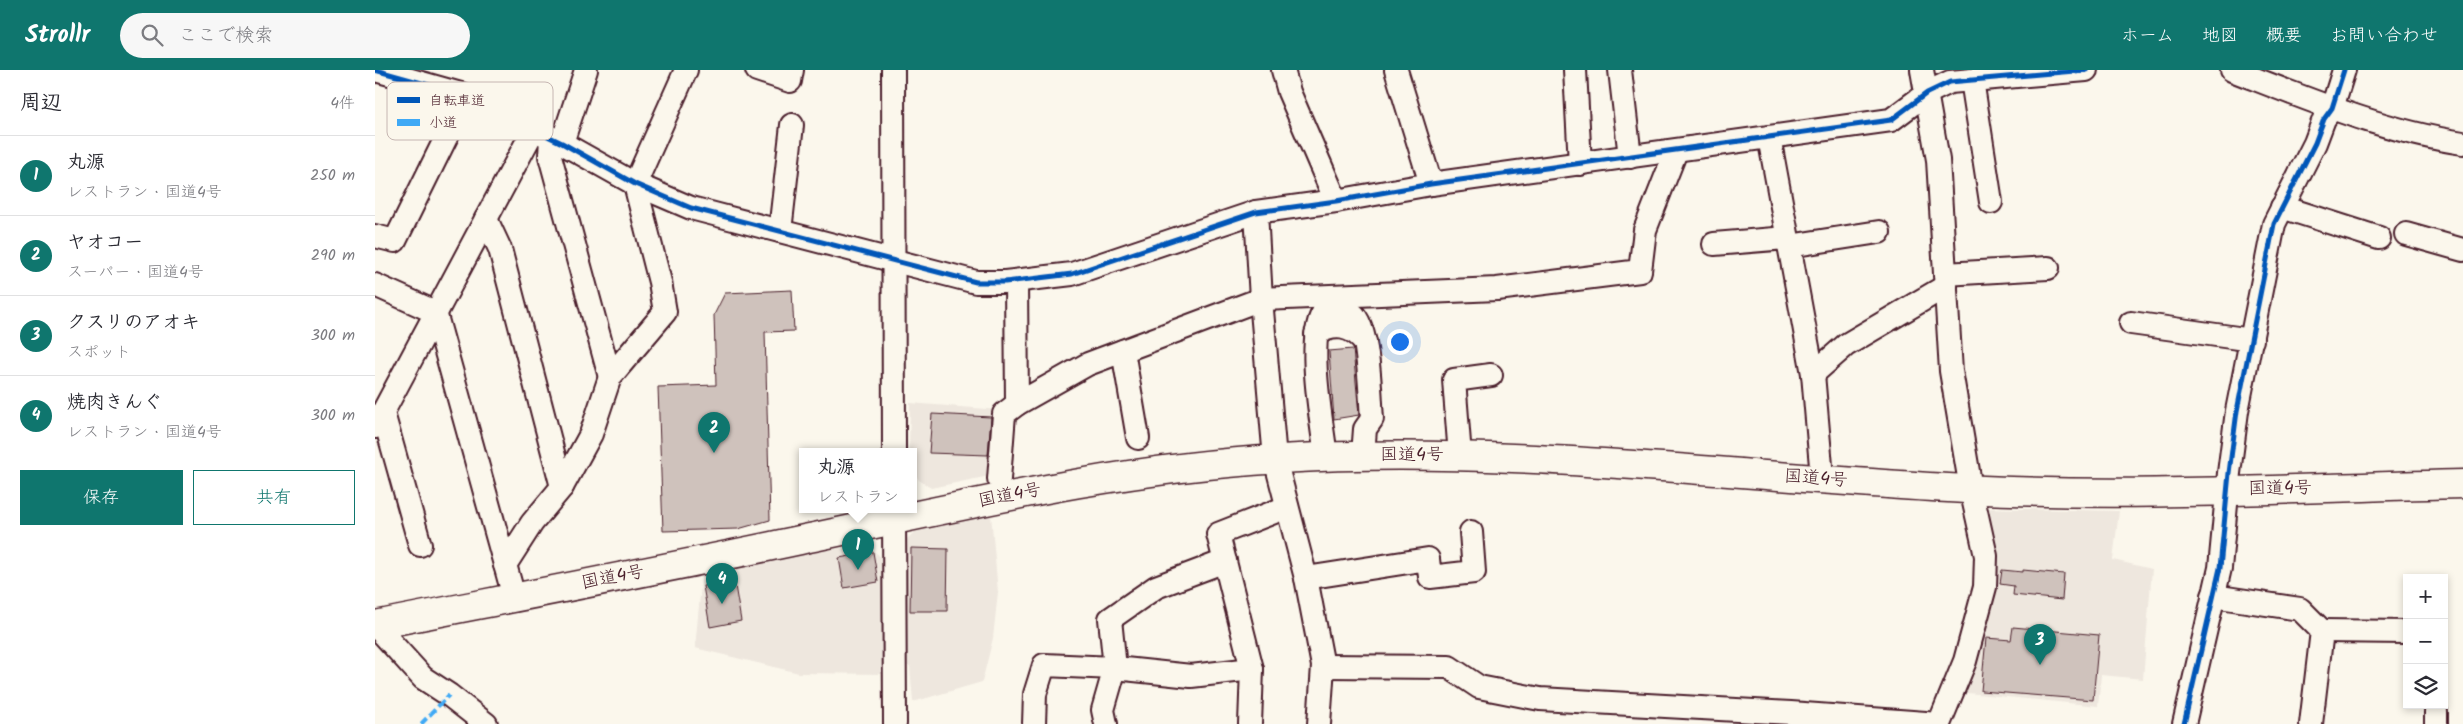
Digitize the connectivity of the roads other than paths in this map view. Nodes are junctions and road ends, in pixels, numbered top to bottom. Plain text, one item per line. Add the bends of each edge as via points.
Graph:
1 (375, 70) edge
2 (586, 70) edge
3 (686, 70) edge
4 (757, 70) edge
5 (792, 70) edge
6 (893, 70) edge
7 (1283, 70) edge
8 (1396, 70) edge
9 (1575, 70) edge
10 (1620, 70) edge
11 (1922, 70) edge
12 (2086, 70) edge
13 (2232, 70) edge
14 (2344, 70) edge
15 (1972, 80) junction
16 (416, 82) edge
17 (1927, 92) junction
18 (2332, 108) junction
19 (792, 125) dead end
20 (553, 130) edge
21 (1769, 137) junction
22 (553, 139) edge
23 (446, 140) edge
24 (547, 140) edge
25 (549, 140) edge
26 (2463, 143) edge
27 (1676, 151) junction
28 (1630, 158) junction
29 (1580, 164) junction
30 (635, 184) junction
31 (1431, 184) junction
32 (1336, 201) junction
33 (1991, 202) dead end
34 (2283, 207) junction
35 (1256, 212) junction
36 (486, 219) junction
37 (780, 232) junction
38 (1879, 232) dead end
39 (2406, 234) dead end
40 (375, 236) edge
41 (2379, 238) dead end
42 (1788, 242) junction
43 (1714, 244) dead end
44 (2463, 250) edge
45 (893, 261) junction
46 (2048, 268) dead end
47 (1945, 280) junction
48 (1016, 281) junction
49 (375, 286) edge
50 (1261, 299) junction
51 (435, 312) junction
52 (2131, 323) dead end
53 (2252, 340) junction
54 (1123, 351) junction
55 (1813, 374) junction
56 (1491, 375) dead end
57 (610, 377) junction
58 (1017, 404) junction
59 (379, 420) edge
60 (1138, 438) dead end
61 (894, 448) edge
62 (1363, 455) junction
63 (1460, 456) junction
64 (1326, 457) junction
65 (1275, 459) junction
66 (999, 478) dead end
67 (1820, 480) junction
68 (2463, 484) edge
69 (563, 488) junction
70 (1971, 489) junction
71 (2227, 490) junction
72 (1287, 507) junction
73 (917, 510) edge
74 (893, 514) edge
75 (1471, 532) dead end
76 (420, 544) dead end
77 (1225, 561) junction
78 (505, 565) junction
79 (1306, 578) junction
80 (2213, 596) junction
81 (514, 597) junction
82 (375, 625) edge
83 (2322, 631) junction
84 (2403, 632) edge
85 (1323, 666) junction
86 (1115, 668) junction
87 (1253, 669) junction
88 (486, 724) edge
89 (895, 724) edge
90 (1034, 724) edge
91 (1107, 724) edge
92 (1250, 724) edge
93 (1319, 724) edge
94 (1939, 724) edge
95 (2184, 724) edge
96 (2311, 724) edge

1 - 16 street
2 - 20 street
3 - 30 street
4 - 5 street via 790,80
6 - 45 street
7 - 32 street via 1289,92
8 - 31 street
9 - 29 street
10 - 28 street
11 - 17 street
12 - 15 street
13 - 18 street
14 - 18 street
15 - 17 street via 1951,82
15 - 33 street
17 - 21 street via 1891,120
17 - 47 street via 1938,160
18 - 26 street via 2430,138
18 - 34 street
19 - 37 street
21 - 27 street
21 - 42 street
22 - 30 street
23 - 40 street via 395,241
24 - 36 street
25 - 57 street via 550,156
27 - 28 street
27 - 50 street via 1645,230 1640,271 1497,289
28 - 29 street
29 - 31 street
30 - 37 street via 691,208
30 - 57 street via 661,282 665,312
31 - 32 street
32 - 35 street
34 - 41 street
34 - 53 street via 2274,224
35 - 48 street via 1073,274
35 - 50 street
36 - 51 street
36 - 69 street via 500,249
37 - 45 street
38 - 42 street
39 - 44 street
42 - 43 street
42 - 55 street
45 - 48 street via 975,282
45 - 61 street
46 - 47 street
47 - 55 street via 1846,345
47 - 70 street via 1951,371
48 - 58 street
49 - 51 street
50 - 54 street
50 - 65 street
51 - 59 street
51 - 78 street
52 - 53 street
53 - 71 street via 2237,411
54 - 58 street via 1087,364
54 - 60 street
55 - 67 street
56 - 63 street via 1454,380
57 - 69 street via 591,434
58 - 66 street via 1004,414
59 - 76 street
62 - 63 highway, 国道4号
62 - 64 highway, 国道4号
62 - 64 street via 1365,429 1372,420 1365,342 1358,320 1351,312 1340,309 1323,313 1315,334
63 - 67 highway, 国道4号
64 - 65 highway, 国道4号
65 - 72 street
65 - 73 highway, 国道4号 via 1198,466
67 - 70 highway, 国道4号
68 - 71 highway, 国道4号
69 - 78 street via 532,523
70 - 71 highway, 国道4号 via 2092,492
70 - 94 street via 1986,556 1985,586 1965,661
71 - 80 street via 2220,568
72 - 77 street via 1218,534
72 - 79 street
74 - 81 highway, 国道4号
74 - 89 street
75 - 79 street via 1474,572 1430,577 1428,559
77 - 86 street via 1157,587 1110,619
77 - 87 street
78 - 81 street
79 - 85 street
80 - 83 street via 2300,609
80 - 95 street
81 - 82 highway, 国道4号
82 - 88 street via 423,678
83 - 84 street
83 - 96 street
85 - 93 street
85 - 94 street via 1449,667 1479,687 1540,699
86 - 87 street via 1191,676
86 - 90 street via 1044,665 1035,694
86 - 91 street via 1103,710
87 - 92 street

